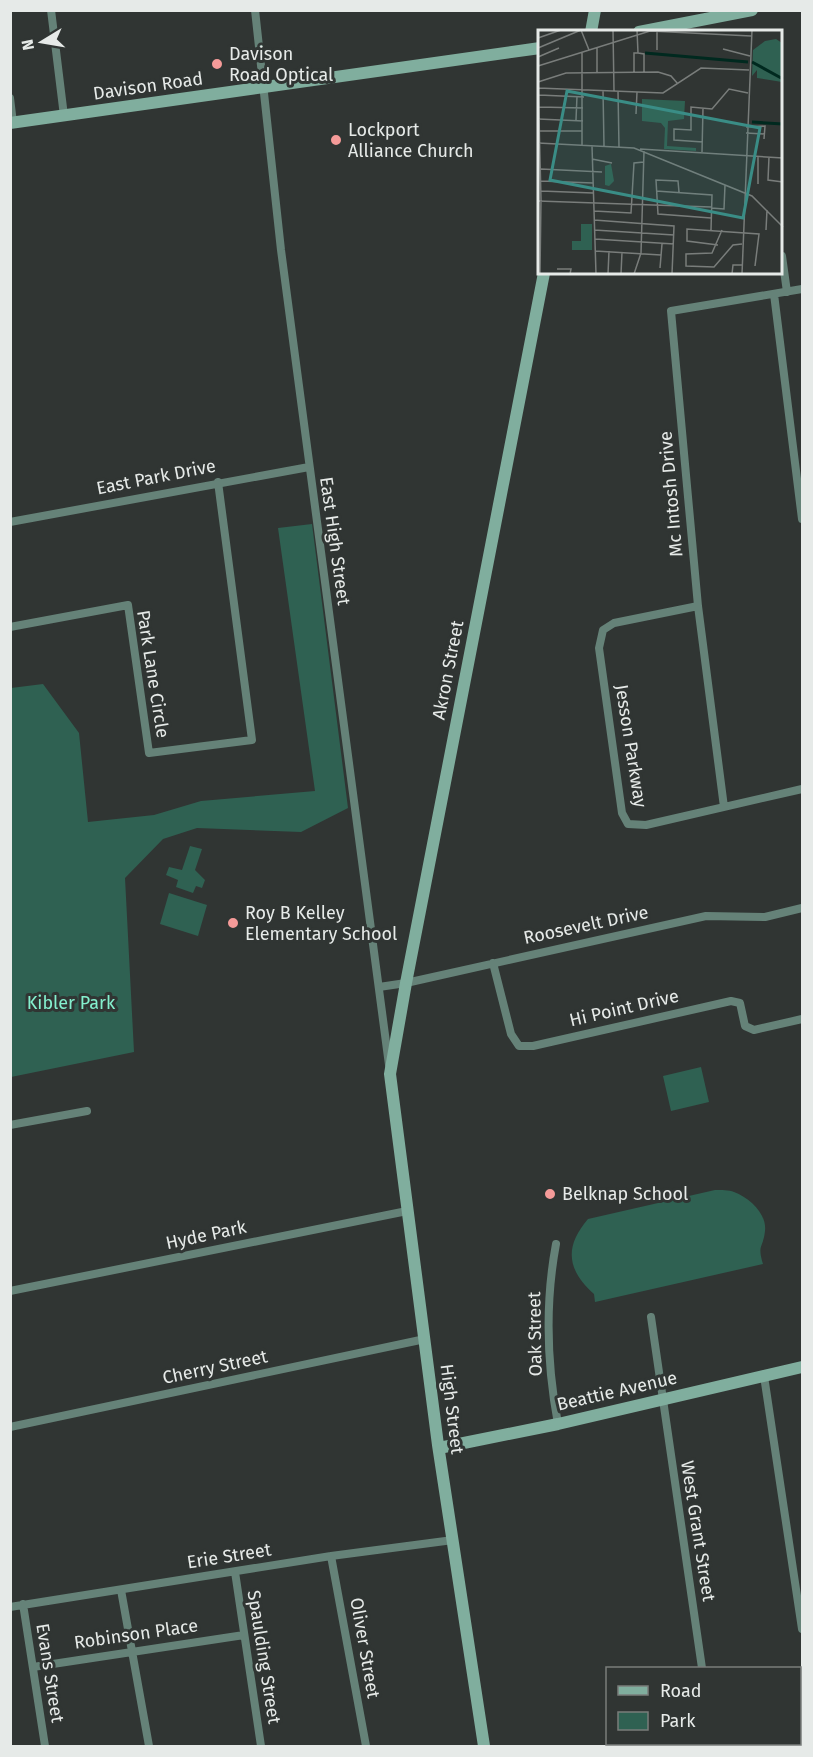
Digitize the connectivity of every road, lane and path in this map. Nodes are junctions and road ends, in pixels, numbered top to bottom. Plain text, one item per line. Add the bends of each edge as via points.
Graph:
1 (51, 10) edge
2 (255, 10) edge
3 (595, 10) edge
4 (752, 10) edge
5 (591, 30) edge
6 (649, 30) edge
7 (538, 48) edge
8 (264, 88) junction
9 (10, 98) edge
10 (64, 116) junction
11 (12, 123) edge
12 (783, 263) edge
13 (544, 274) edge
14 (802, 289) edge
15 (787, 292) junction
16 (774, 294) junction
17 (309, 467) junction
18 (218, 482) junction
19 (802, 519) edge
20 (10, 522) edge
21 (698, 606) junction
22 (10, 627) edge
23 (802, 789) edge
24 (724, 807) junction
25 (802, 908) edge
26 (493, 963) junction
27 (406, 983) junction
28 (379, 987) junction
29 (802, 1019) edge
30 (390, 1074) junction
31 (87, 1112) dead end
32 (10, 1125) edge
33 (407, 1211) junction
34 (556, 1244) dead end
35 (10, 1292) edge
36 (651, 1317) dead end
37 (425, 1339) junction
38 (802, 1367) edge
39 (764, 1376) junction
40 (662, 1399) junction
41 (558, 1424) junction
42 (10, 1427) edge
43 (439, 1448) junction
44 (453, 1540) junction
45 (331, 1556) junction
46 (235, 1572) junction
47 (121, 1590) junction
48 (23, 1604) junction
49 (10, 1606) edge
50 (802, 1629) edge
51 (244, 1635) junction
52 (131, 1651) junction
53 (33, 1667) junction
54 (702, 1667) edge
55 (45, 1746) edge
56 (149, 1746) edge
57 (261, 1746) edge
58 (366, 1746) edge
59 (484, 1746) edge

1 - 10 street
2 - 8 street, East High Street
3 - 5 main road
4 - 6 main road
7 - 8 main road, Davison Road
8 - 10 main road, Davison Road
8 - 17 street, East High Street
9 - 11 street
10 - 11 main road, Davison Road
12 - 15 street
13 - 27 main road, Akron Street
14 - 15 street, Mc Intosh Drive
15 - 16 street, Mc Intosh Drive
16 - 19 street
16 - 21 street, Mc Intosh Drive via 671,311
17 - 18 street, East Park Drive
17 - 28 street, East High Street
18 - 20 street, East Park Drive
18 - 22 street, Park Lane Circle via 252,740 148,753 128,605
21 - 24 street, Mc Intosh Drive
21 - 24 street, Jesson Parkway via 614,623 603,630 599,648 622,813 628,824 646,825
23 - 24 street, Jesson Parkway
25 - 26 street, Roosevelt Drive via 765,917 706,916
26 - 27 street, Roosevelt Drive
26 - 29 street, Hi Point Drive via 511,1034 519,1046 731,1000 740,1003 746,1026 754,1030
27 - 28 street, Roosevelt Drive
27 - 30 main road, Akron Street
28 - 30 street, East High Street
30 - 33 main road, High Street
31 - 32 street
33 - 35 street, Hyde Park
33 - 37 main road, High Street
34 - 41 street, Oak Street via 549,1335
36 - 40 street, West Grant Street
37 - 42 street, Cherry Street
37 - 43 main road, High Street
38 - 39 main road, Beattie Avenue
39 - 40 main road, Beattie Avenue
39 - 50 street
40 - 41 main road, Beattie Avenue
40 - 54 street, West Grant Street
41 - 43 main road, Beattie Avenue
43 - 44 main road, High Street
44 - 45 street, Erie Street
44 - 59 main road, High Street
45 - 46 street, Erie Street
45 - 58 street, Oliver Street
46 - 47 street, Erie Street
46 - 51 street, Spaulding Street
47 - 48 street, Erie Street
47 - 52 street
48 - 49 street, Erie Street
48 - 53 street, Evans Street
51 - 52 street, Robinson Place
51 - 57 street, Spaulding Street
52 - 53 street, Robinson Place
52 - 56 street
53 - 55 street, Evans Street

